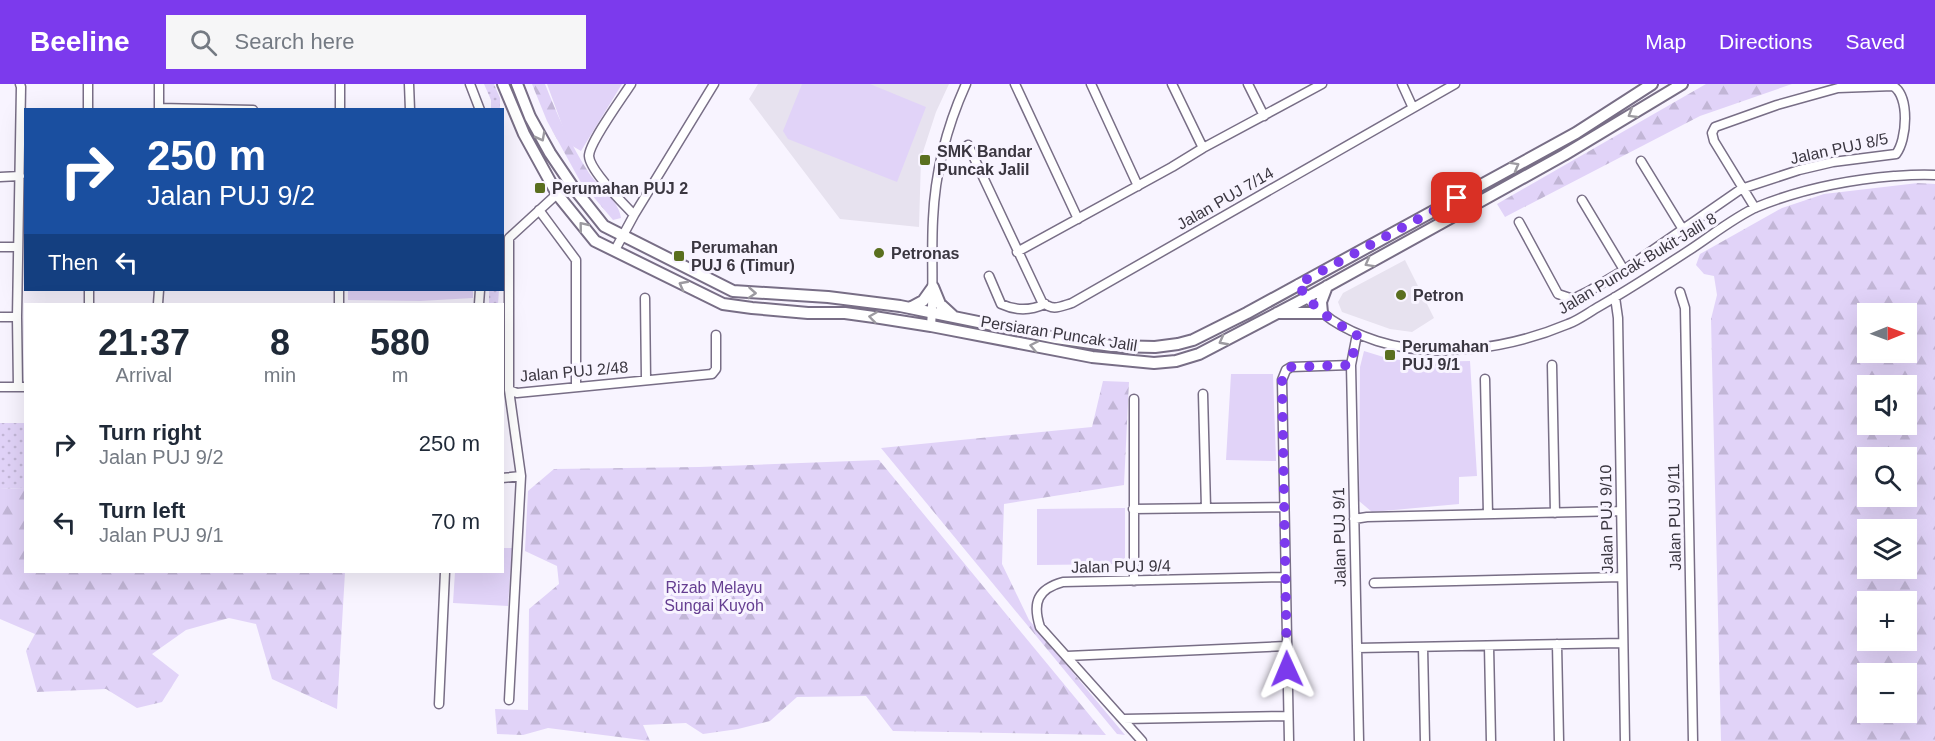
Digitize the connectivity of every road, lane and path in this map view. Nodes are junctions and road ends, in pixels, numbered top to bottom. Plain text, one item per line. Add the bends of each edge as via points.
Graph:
1 (88, 84) edge
2 (159, 84) edge
3 (340, 84) edge
4 (410, 84) edge
5 (470, 84) edge
6 (503, 84) edge
7 (517, 84) edge
8 (631, 84) edge
9 (714, 84) edge
10 (966, 84) edge
11 (1015, 84) edge
12 (1091, 84) edge
13 (1172, 84) edge
14 (1248, 84) edge
15 (1322, 84) edge
16 (1402, 84) edge
17 (1455, 84) edge
18 (1652, 84) edge
19 (1682, 84) edge
20 (24, 85) edge
21 (88, 108) edge
22 (159, 108) edge
23 (340, 108) edge
24 (410, 108) edge
25 (479, 108) edge
26 (1413, 108) junction
27 (1264, 116) junction
28 (968, 146) dead end
29 (1203, 148) junction
30 (1641, 161) dead end
31 (1935, 175) edge
32 (20, 176) junction
33 (0, 177) edge
34 (1138, 186) junction
35 (1741, 189) junction
36 (557, 194) junction
37 (1582, 200) dead end
38 (1755, 208) junction
39 (539, 210) junction
40 (634, 215) junction
41 (1078, 219) junction
42 (1519, 222) dead end
43 (1682, 228) junction
44 (623, 235) junction
45 (0, 247) edge
46 (18, 247) junction
47 (615, 250) junction
48 (1017, 252) junction
49 (1624, 270) junction
50 (989, 276) dead end
51 (1298, 284) junction
52 (1328, 285) junction
53 (933, 287) junction
54 (1680, 292) dead end
55 (1615, 297) junction
56 (645, 298) dead end
57 (1306, 298) junction
58 (1047, 306) junction
59 (910, 308) junction
60 (932, 311) junction
61 (1275, 313) junction
62 (1322, 314) junction
63 (953, 316) junction
64 (0, 317) edge
65 (17, 317) junction
66 (931, 326) junction
67 (1357, 334) junction
68 (716, 335) dead end
69 (1351, 365) junction
70 (1552, 365) dead end
71 (646, 379) junction
72 (1485, 379) dead end
73 (0, 387) edge
74 (22, 387) edge
75 (576, 387) junction
76 (509, 390) junction
77 (1203, 394) dead end
78 (1134, 399) dead end
79 (521, 476) junction
80 (504, 478) edge
81 (1284, 507) junction
82 (1206, 508) junction
83 (1133, 509) junction
84 (1621, 512) junction
85 (1555, 513) junction
86 (1488, 514) junction
87 (1354, 519) junction
88 (445, 573) edge
89 (1285, 577) junction
90 (1622, 577) junction
91 (1134, 580) junction
92 (1374, 583) dead end
93 (1623, 643) junction
94 (1557, 644) junction
95 (1286, 646) junction
96 (1489, 646) junction
97 (1424, 647) junction
98 (1357, 648) junction
99 (1067, 656) junction
100 (509, 700) dead end
101 (439, 704) dead end
102 (1288, 716) junction
103 (1123, 719) junction
104 (1142, 741) edge
105 (1289, 741) edge
106 (1359, 741) edge
107 (1425, 741) edge
108 (1491, 741) edge
109 (1558, 741) edge
110 (1625, 741) edge
111 (1693, 741) edge

1 - 21 street
2 - 22 street
3 - 23 street
4 - 24 street
5 - 25 street
6 - 36 main road, Persiaran Puncak Jalil via 524,134
7 -> 44 main road, Persiaran Puncak Jalil via 535,126 573,187 604,226
8 - 40 street via 592,144 589,156 607,187
9 - 40 street
10 - 53 street via 941,157 933,219
11 - 41 street
12 - 34 street
13 - 29 street
14 - 27 street
15 - 27 street
16 - 26 street
17 - 26 street, Jalan PUJ 7/14
51 -> 18 main road, Persiaran Puncak Jalil via 1576,133
19 -> 52 main road, Persiaran Puncak Jalil via 1564,155
20 - 32 street
26 - 58 street, Jalan PUJ 7/14 via 1072,303 1057,308
27 - 29 street
28 - 48 street
29 - 34 street
30 - 43 street
31 - 38 street, Jalan Puncak Bukit Jalil 8 via 1831,184
32 - 33 street
32 - 46 street
34 - 41 street
35 - 35 street, Jalan PUJ 8/5 via 1833,162 1896,154 1902,144 1904,100 1896,88 1842,88 1715,127 1712,137
35 - 38 street
35 - 43 street, Jalan PUJ 8/5
36 - 39 street, Jalan PUJ 2/48
47 -> 36 main road, Persiaran Puncak Jalil via 595,241
37 - 49 street
38 - 55 street, Jalan Puncak Bukit Jalil 8
39 - 75 street via 576,260
39 - 76 street, Jalan PUJ 2/48 via 509,238
40 - 44 street
41 - 48 street
42 - 49 street, Jalan PUJ 8/5 via 1558,294 1573,299
43 - 49 street, Jalan PUJ 8/5
44 - 47 street
44 -> 59 main road, Persiaran Puncak Jalil via 733,291 828,297
45 - 46 street
46 - 65 street
66 -> 47 main road, Persiaran Puncak Jalil via 723,304
48 - 58 street
50 - 58 street, Jalan PUJ 7/14 via 1001,304 1023,309
51 - 57 street, Jalan Puncak Bukit Jalil 8
51 - 63 main road, Persiaran Puncak Jalil via 1194,340 1155,347 1056,338
52 - 57 main road, Persiaran Puncak Jalil
52 - 62 main road via 1322,296
53 - 59 main road via 923,301
53 - 60 street
53 - 63 main road via 940,304
54 - 111 street, Jalan PUJ 9/11 via 1685,308
55 - 67 street, Jalan Puncak Bukit Jalil 8 via 1569,324 1486,348 1424,351
55 - 84 street, Jalan PUJ 9/10
56 - 71 street
57 - 61 main road, Persiaran Puncak Jalil
57 - 62 street, Jalan Puncak Bukit Jalil 8
59 - 60 main road, Persiaran Puncak Jalil
60 - 63 main road, Persiaran Puncak Jalil
60 - 66 street
61 - 62 main road
61 -> 66 main road, Persiaran Puncak Jalil via 1188,358 1154,363 1092,357
62 - 67 street, Jalan Puncak Bukit Jalil 8
64 - 65 street
65 - 74 street
67 - 69 street, Jalan PUJ 9/1
68 - 71 street, Jalan PUJ 2/48 via 712,374
69 - 81 street via 1297,366 1284,374
69 - 87 street, Jalan PUJ 9/1
70 - 85 street
71 - 75 street, Jalan PUJ 2/48
72 - 86 street
73 - 74 street
75 - 76 street, Jalan PUJ 2/48 via 517,393
76 - 79 street
77 - 82 street
78 - 83 street
79 - 80 street
79 - 100 street
81 - 82 street
81 - 89 street
82 - 83 street
83 - 91 street
84 - 85 street
84 - 90 street, Jalan PUJ 9/10
85 - 86 street
86 - 87 street
87 - 98 street, Jalan PUJ 9/1
88 - 101 street
89 - 91 street, Jalan PUJ 9/4
89 - 95 street
90 - 92 street
90 - 93 street, Jalan PUJ 9/10
91 - 99 street, Jalan PUJ 9/4 via 1063,582 1042,592 1037,606 1040,627
93 - 94 street
93 - 110 street, Jalan PUJ 9/10
94 - 96 street
94 - 109 street
95 - 99 street
95 - 102 street
96 - 97 street
96 - 108 street
97 - 98 street
97 - 107 street
98 - 106 street, Jalan PUJ 9/1
99 - 103 street, Jalan PUJ 9/4
102 - 103 street
102 - 105 street
103 - 104 street, Jalan PUJ 9/4

